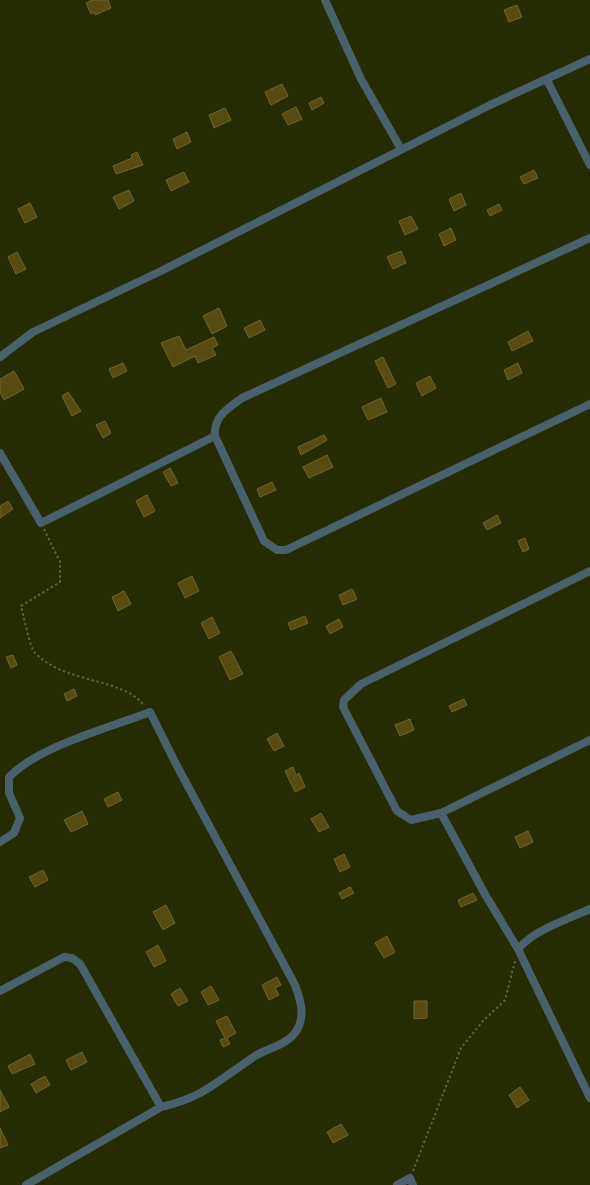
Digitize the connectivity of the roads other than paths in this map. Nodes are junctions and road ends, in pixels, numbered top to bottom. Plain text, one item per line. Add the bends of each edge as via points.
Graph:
1 (325, 0) edge
2 (590, 60) edge
3 (548, 80) junction
4 (401, 149) junction
5 (590, 165) edge
6 (590, 238) edge
7 (0, 357) edge
8 (590, 404) edge
9 (216, 436) junction
10 (0, 453) edge
11 (590, 571) edge
12 (590, 740) edge
13 (441, 813) junction
14 (0, 842) edge
15 (590, 909) edge
16 (518, 949) junction
17 (0, 990) edge
18 (590, 1098) edge
19 (161, 1107) junction
20 (412, 1182) edge
21 (26, 1185) edge
22 (397, 1185) edge

1 - 4 street via 361,79
2 - 3 street
3 - 4 street
3 - 5 street
4 - 7 street via 161,272 33,332
6 - 9 street via 242,398 217,420
8 - 9 street via 286,550 277,550 264,542
9 - 10 street via 41,523
11 - 13 street via 361,684 344,700 346,715 396,811 411,820
12 - 13 street
13 - 16 street
14 - 19 street via 14,833 20,818 8,793 9,777 21,765 150,712 295,985 302,1005 298,1027 289,1039 257,1055 219,1084 197,1096
15 - 16 street via 526,940
16 - 18 street
17 - 19 street via 64,957 72,958 80,964
19 - 21 street
20 - 22 street

